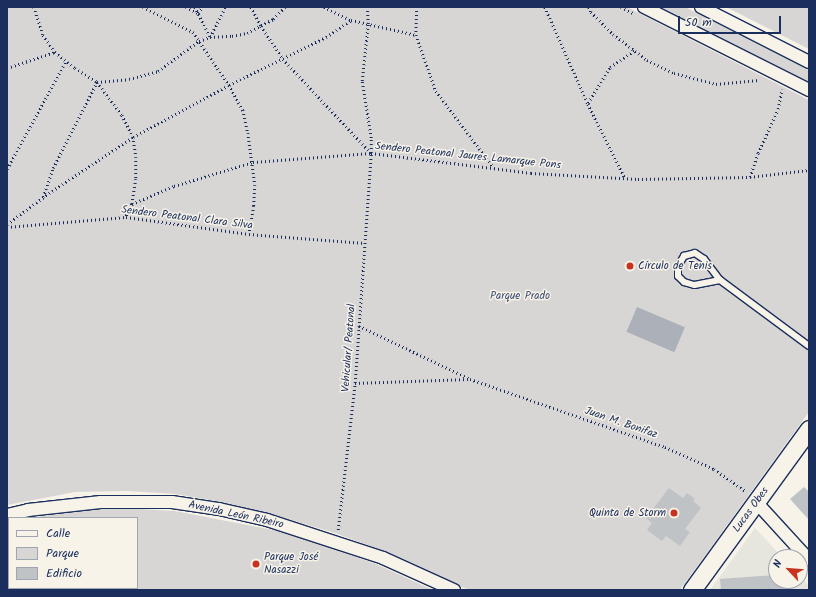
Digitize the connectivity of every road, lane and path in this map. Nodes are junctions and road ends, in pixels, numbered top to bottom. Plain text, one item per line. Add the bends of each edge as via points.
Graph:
1 (34, 7) edge
2 (143, 7) edge
3 (186, 7) edge
4 (195, 7) edge
5 (202, 7) edge
6 (225, 7) edge
7 (251, 7) edge
8 (285, 7) edge
9 (324, 7) edge
10 (367, 7) edge
11 (416, 7) edge
12 (546, 7) edge
13 (589, 7) edge
14 (644, 7) edge
15 (701, 7) edge
16 (198, 13) junction
17 (351, 20) junction
18 (368, 24) junction
19 (261, 26) junction
20 (416, 35) junction
21 (210, 36) junction
22 (199, 41) junction
23 (634, 50) junction
24 (55, 52) junction
25 (283, 59) junction
26 (66, 61) junction
27 (809, 62) edge
28 (7, 68) edge
29 (763, 79) dead end
30 (97, 82) junction
31 (229, 85) junction
32 (782, 89) dead end
33 (809, 90) edge
34 (588, 104) junction
35 (133, 137) junction
36 (371, 154) junction
37 (253, 162) junction
38 (494, 168) junction
39 (7, 169) edge
40 (809, 170) edge
41 (750, 177) junction
42 (625, 178) junction
43 (43, 197) junction
44 (132, 204) junction
45 (126, 217) junction
46 (7, 225) edge
47 (249, 234) junction
48 (365, 244) junction
49 (720, 280) junction
50 (359, 326) junction
51 (809, 346) edge
52 (470, 379) junction
53 (355, 383) junction
54 (809, 429) edge
55 (756, 502) junction
56 (7, 515) edge
57 (336, 543) junction
58 (809, 560) edge
59 (454, 590) edge
60 (692, 590) edge

1 - 24 path via 43,35
2 - 22 path via 193,32
3 - 16 path
4 - 16 path
5 - 16 path
6 - 21 path
7 - 19 path
8 - 19 path
9 - 17 path
10 - 18 path, Vehicular/ Peatonal
11 - 20 path
12 - 34 path
13 - 23 path via 613,34
14 - 33 street
15 - 27 street
16 - 21 path
17 - 18 path
17 - 25 path via 326,37
18 - 20 path
18 - 36 path, Vehicular/ Peatonal via 362,81
19 - 21 path via 247,33 232,36
19 - 25 path
20 - 38 path via 436,91
21 - 22 path
22 - 30 path via 158,71 129,79
22 - 31 path
23 - 29 path via 646,60 674,73 716,84
23 - 34 path via 610,67
24 - 26 path
24 - 28 path
25 - 31 path
25 - 36 path
26 - 30 path
26 - 39 path
30 - 35 path via 122,115
30 - 43 path via 53,168
31 - 35 path
31 - 37 path via 243,110
32 - 41 path via 778,109
34 - 42 path
35 - 43 path
35 - 44 path via 136,179
36 - 37 path, Sendero Peatonal Jaures Lamarque Pons
36 - 38 path, Sendero Peatonal Jaures Lamarque Pons
36 - 48 path, Vehicular/ Peatonal
37 - 44 path, Sendero Peatonal Jaures Lamarque Pons via 174,186
37 - 47 path via 255,185
38 - 42 path, Sendero Peatonal Jaures Lamarque Pons via 531,173
40 - 41 path, Sendero Peatonal Jaures Lamarque Pons
41 - 42 path, Sendero Peatonal Jaures Lamarque Pons
43 - 46 path
44 - 45 path
45 - 46 path, Sendero Peatonal Clara Silva
45 - 47 path, Sendero Peatonal Clara Silva
47 - 48 path, Sendero Peatonal Clara Silva
48 - 50 path, Vehicular/ Peatonal
49 - 49 lane via 704,259 695,253 684,256 678,266 678,276 684,282 694,285
49 - 51 lane
50 - 52 path, Juan M. Bonifaz
50 - 53 path, Vehicular/ Peatonal
52 - 53 path, Juan M. Bonifaz
52 - 55 path, Juan M. Bonifaz via 664,447 714,469
53 - 57 path, Vehicular/ Peatonal
54 - 55 street, Lucas Obes
55 - 58 street
55 - 60 street, Lucas Obes
56 - 57 street, Avenida León Ribeiro via 86,503 172,502 267,520
57 - 59 street, Avenida León Ribeiro via 383,558

